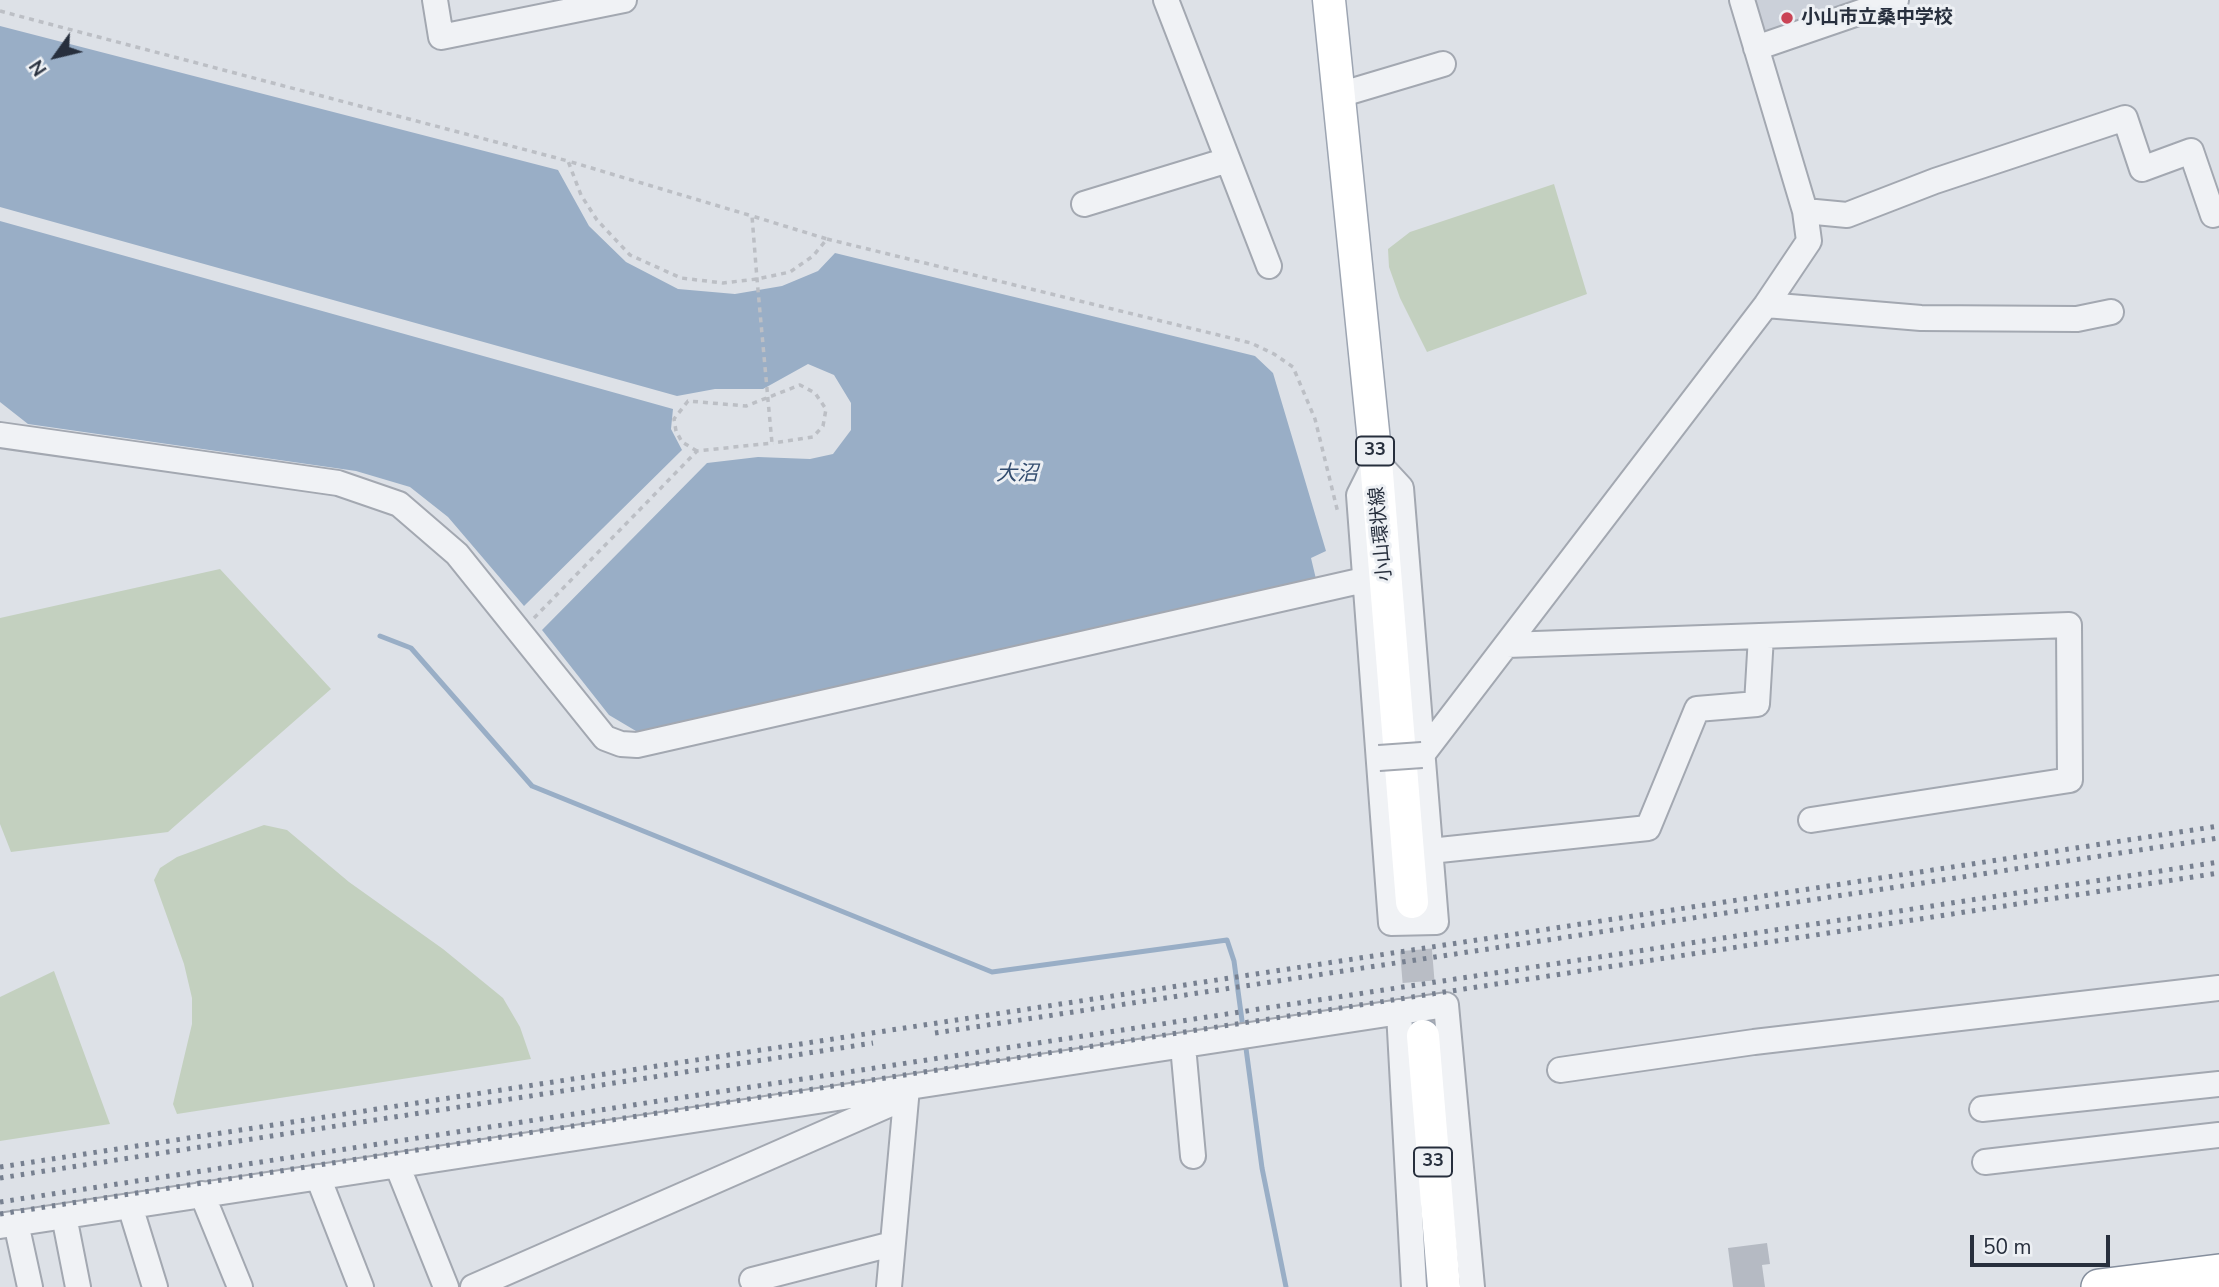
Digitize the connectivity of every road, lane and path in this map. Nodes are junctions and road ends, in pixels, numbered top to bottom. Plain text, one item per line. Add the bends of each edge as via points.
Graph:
1 (435, 0) edge
2 (624, 0) edge
3 (1166, 0) edge
4 (1329, 0) edge
5 (1742, 0) edge
6 (1896, 0) edge
7 (0, 11) edge
8 (1756, 48) junction
9 (1443, 64) dead end
10 (1339, 95) junction
11 (1228, 160) junction
12 (568, 161) junction
13 (1084, 204) dead end
14 (1805, 211) junction
15 (2213, 215) dead end
16 (752, 216) junction
17 (827, 239) junction
18 (1269, 266) dead end
19 (757, 279) junction
20 (1766, 305) junction
21 (2111, 312) dead end
22 (768, 400) junction
23 (0, 435) edge
24 (772, 443) junction
25 (697, 451) junction
26 (1376, 461) junction
27 (1339, 517) dead end
28 (1364, 579) junction
29 (520, 632) junction
30 (1760, 636) junction
31 (1507, 646) junction
32 (1422, 755) junction
33 (1379, 758) junction
34 (1811, 820) dead end
35 (1430, 851) junction
36 (1412, 902) tunnel mouth
37 (2219, 988) edge
38 (1399, 1012) junction
39 (1423, 1036) tunnel mouth
40 (1184, 1046) junction
41 (1560, 1070) dead end
42 (2219, 1084) edge
43 (907, 1088) junction
44 (1982, 1109) dead end
45 (2219, 1135) edge
46 (1193, 1156) dead end
47 (1985, 1162) dead end
48 (397, 1165) junction
49 (318, 1177) junction
50 (202, 1195) junction
51 (130, 1206) junction
52 (64, 1216) junction
53 (8, 1225) edge
54 (892, 1244) junction
55 (2219, 1272) edge
56 (752, 1280) dead end
57 (502, 1281) edge
58 (30, 1287) edge
59 (78, 1287) edge
60 (155, 1287) edge
61 (240, 1287) edge
62 (361, 1287) edge
63 (446, 1287) edge
64 (473, 1287) edge
65 (889, 1287) edge
66 (1415, 1287) edge
67 (1444, 1287) edge
68 (1472, 1287) edge
69 (2099, 1287) edge

1 - 2 street via 441,37
3 - 11 street
4 - 10 main road, 小山環状線 / 33
5 - 8 street
6 - 8 street
7 - 12 path
8 - 14 street
9 - 10 street
10 - 26 main road, 小山環状線 / 33
11 - 13 street
11 - 18 street
12 - 16 path
12 - 19 path via 597,220 629,255 681,278 723,283
14 - 15 street via 1847,215 2125,118 2143,169 2191,151
14 - 20 street via 1809,241
16 - 17 path
16 - 19 path
17 - 19 path via 790,272
17 - 27 path via 1251,343 1274,354 1293,367 1315,419
19 - 22 path
20 - 21 street via 1921,318 2077,319
20 - 31 street
22 - 24 path
22 - 24 path via 800,385 815,393 826,409 823,426 813,437
22 - 25 path via 746,406 688,401 674,419 676,431 682,442
23 - 29 street via 338,483 400,505 457,554
24 - 25 path
25 - 29 path
26 - 28 street via 1359,495
26 - 32 street via 1401,488
26 - 36 main road, 小山環状線 / 33
28 - 29 street via 637,745 605,738
28 - 33 street
30 - 31 street
30 - 34 street via 2069,625 2070,780
30 - 35 street via 1757,704 1697,709 1648,828
31 - 32 street
32 - 33 street, bridge
32 - 35 street
33 - 35 street via 1391,923 1436,922
37 - 41 street via 1754,1042
38 - 40 street
38 - 66 street
38 - 68 street via 1446,1005
39 - 67 main road, 33
40 - 43 street
40 - 46 street
42 - 44 street
43 - 48 street
43 - 54 street
43 - 57 street via 894,1102
45 - 47 street
48 - 49 street
48 - 63 street
49 - 50 street
49 - 62 street
50 - 51 street
50 - 61 street
51 - 52 street
51 - 60 street
52 - 53 street
52 - 59 street
53 - 58 street
54 - 56 street
54 - 65 street
55 - 69 highway
57 - 64 street

